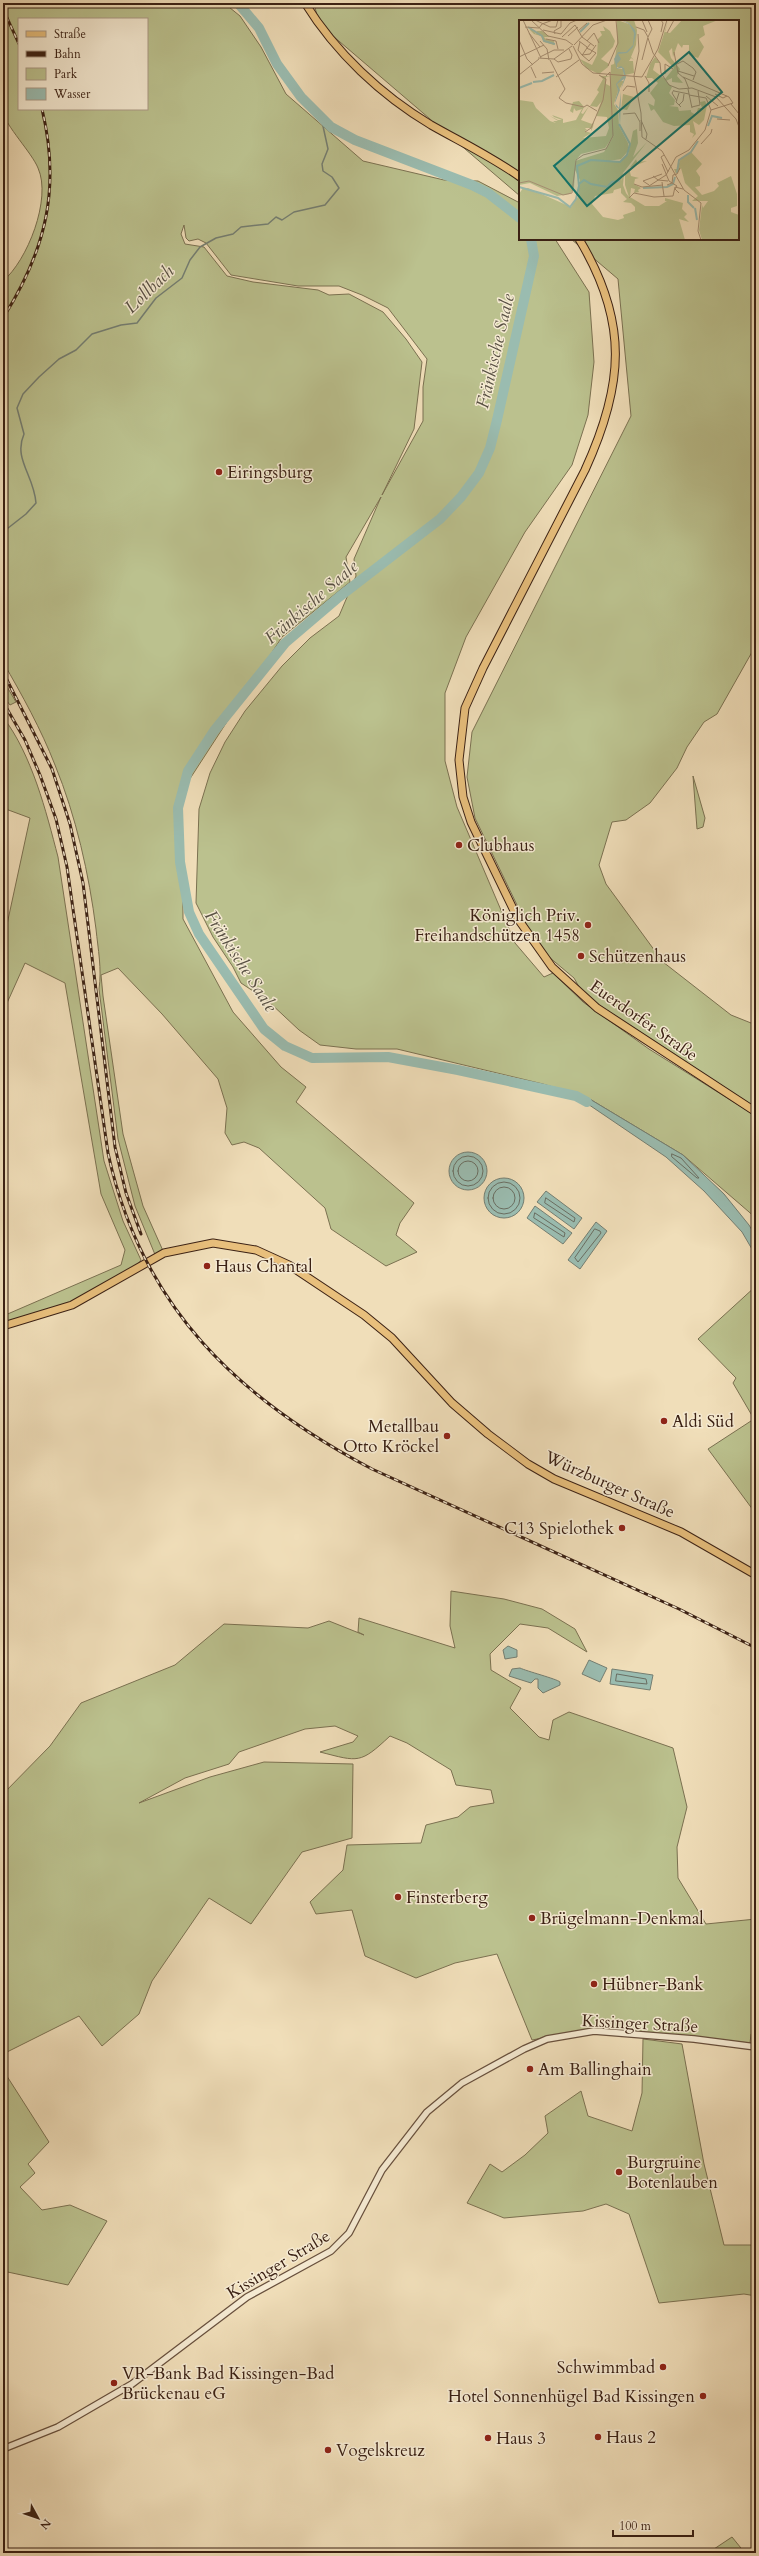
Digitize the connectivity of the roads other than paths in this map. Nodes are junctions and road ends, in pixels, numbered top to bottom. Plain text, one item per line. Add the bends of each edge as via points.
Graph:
1 (305, 3) edge
2 (519, 176) edge
3 (580, 240) edge
4 (756, 1112) edge
5 (3, 1326) edge
6 (756, 1575) edge
7 (756, 2047) edge
8 (3, 2449) edge

1 - 2 main road via 334,43 393,99
3 - 4 main road, Euerdorfer Straße via 602,283 613,325 616,363 612,399 585,470 483,668 466,708 459,760 463,797 470,822 529,937 552,967 591,1004
5 - 6 main road, Würzburger Straße via 72,1305 164,1253 213,1243 242,1246 289,1265 364,1315 392,1338 442,1394 488,1434 540,1471 681,1532
7 - 8 street, Kissinger Straße via 594,2031 547,2039 524,2049 462,2083 427,2112 382,2170 349,2233 331,2251 247,2297 132,2384 58,2427

